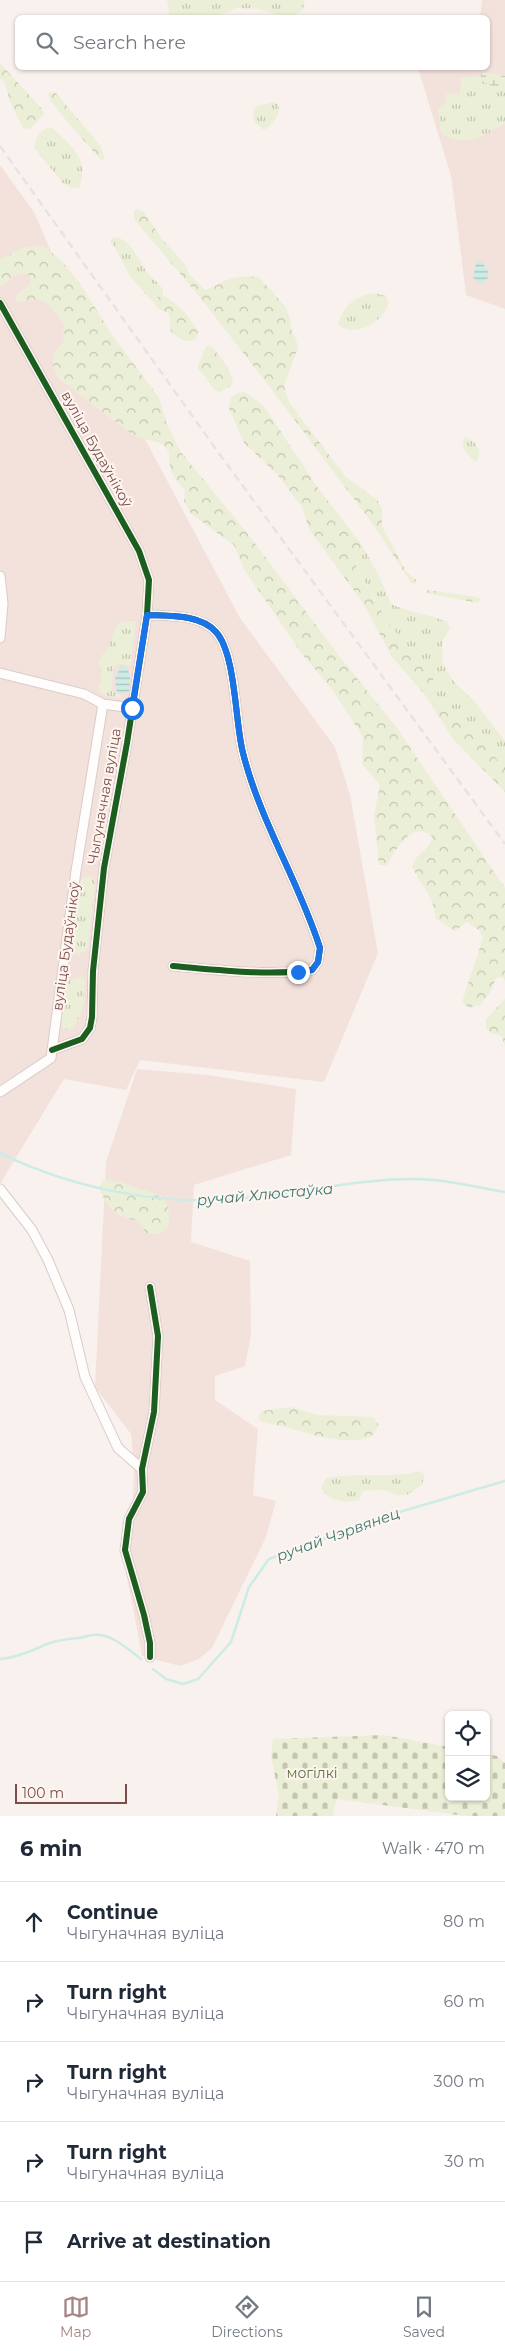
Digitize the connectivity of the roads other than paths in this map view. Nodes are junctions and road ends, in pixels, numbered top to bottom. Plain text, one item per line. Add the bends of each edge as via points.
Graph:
1 (0, 303) edge
2 (0, 576) edge
3 (147, 615) junction
4 (0, 638) edge
5 (0, 673) edge
6 (103, 704) junction
7 (132, 708) junction
8 (173, 966) dead end
9 (52, 1054) junction
10 (0, 1092) edge
11 (0, 1189) edge
12 (150, 1287) dead end
13 (142, 1469) junction
14 (150, 1657) dead end

1 - 3 street, вуліца Будаўнікоў via 139,551 149,580
2 - 4 street via 3,604
3 - 7 street, Чыгуначная вуліца
3 - 8 street via 201,622 224,642 243,753 320,948 318,962 312,970 298,972 276,974
5 - 6 street via 84,694
6 - 7 street
6 - 9 street, вуліца Будаўнікоў via 76,871
7 - 9 street, Чыгуначная вуліца via 104,868 90,1028 82,1038
9 - 10 street, Чыгуначная вуліца
11 - 13 street via 32,1230 48,1260 70,1310 85,1377 118,1448
12 - 13 street via 158,1336 157,1377 154,1412
13 - 14 street via 143,1492 129,1519 125,1550 144,1616

